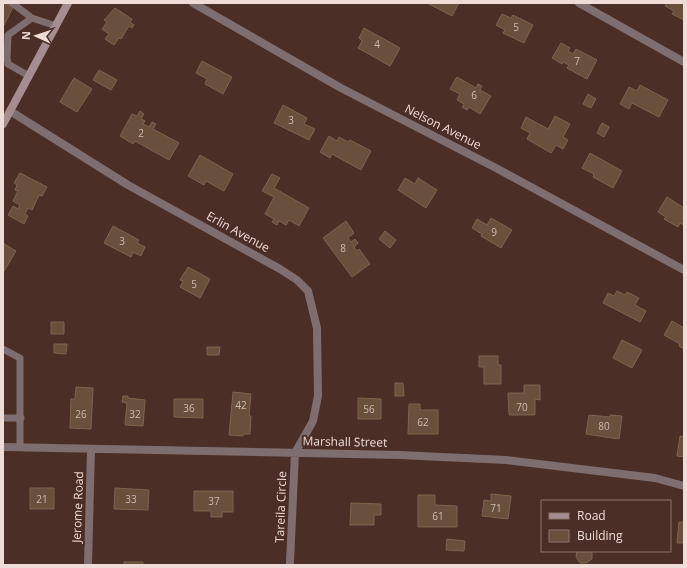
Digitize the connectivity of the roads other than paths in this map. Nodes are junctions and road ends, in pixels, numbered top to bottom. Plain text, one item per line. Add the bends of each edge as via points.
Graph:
1 (12, 3) edge
2 (68, 3) edge
3 (193, 3) edge
4 (579, 3) edge
5 (32, 18) junction
6 (56, 26) junction
7 (6, 62) edge
8 (684, 62) edge
9 (29, 76) junction
10 (10, 111) junction
11 (3, 124) edge
12 (684, 270) edge
13 (3, 349) edge
14 (3, 418) edge
15 (20, 418) junction
16 (3, 447) edge
17 (20, 447) junction
18 (91, 449) junction
19 (295, 453) junction
20 (684, 486) edge
21 (290, 562) dead end
22 (88, 565) edge

1 - 5 lane
2 - 6 main road
3 - 12 street, Nelson Avenue via 341,88
4 - 8 street
5 - 6 lane
5 - 7 lane via 8,35
6 - 9 main road
7 - 9 lane
9 - 10 main road
10 - 11 main road
10 - 19 street, Erlin Avenue via 128,185 280,269 308,291 317,328 318,396 313,421
13 - 15 lane via 20,358
14 - 15 lane
15 - 17 lane
16 - 17 street, Marshall Street
17 - 18 street, Marshall Street
18 - 19 street, Marshall Street
18 - 22 street, Jerome Road
19 - 20 street, Marshall Street via 506,460 655,478
19 - 21 street, Tareila Circle

